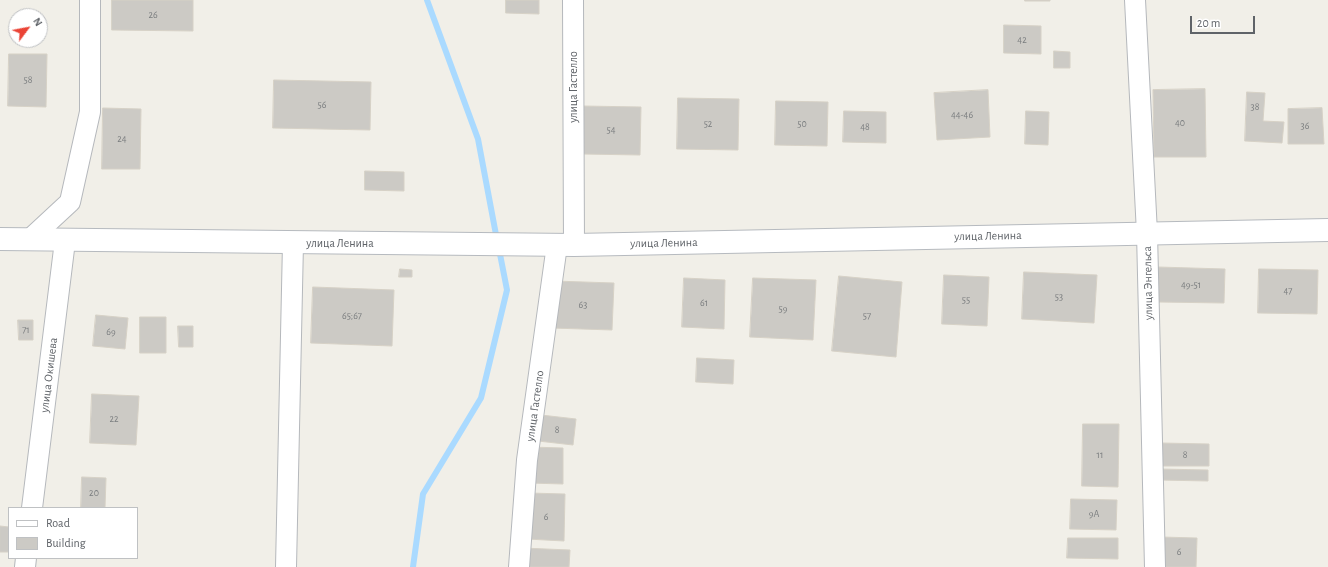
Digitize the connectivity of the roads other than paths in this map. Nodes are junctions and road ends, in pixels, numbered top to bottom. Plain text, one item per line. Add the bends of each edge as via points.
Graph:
1 (90, 0) edge
2 (573, 0) edge
3 (1135, 0) edge
4 (1328, 230) edge
5 (1147, 233) junction
6 (0, 239) edge
7 (29, 240) junction
8 (65, 241) junction
9 (293, 243) junction
10 (566, 245) junction
11 (32, 507) edge
12 (286, 567) edge
13 (519, 567) edge
14 (1155, 567) edge

1 - 7 street via 90,112 70,202
2 - 10 street, улица Гастелло
3 - 5 street, улица Энгельса
4 - 5 main road, улица Ленина
5 - 10 main road, улица Ленина
5 - 14 street, улица Энгельса
6 - 7 main road, улица Ленина
7 - 8 main road, улица Ленина
8 - 9 main road, улица Ленина
8 - 11 street, улица Окишева
9 - 10 main road, улица Ленина
9 - 12 street
10 - 13 street, улица Гастелло via 527,460

